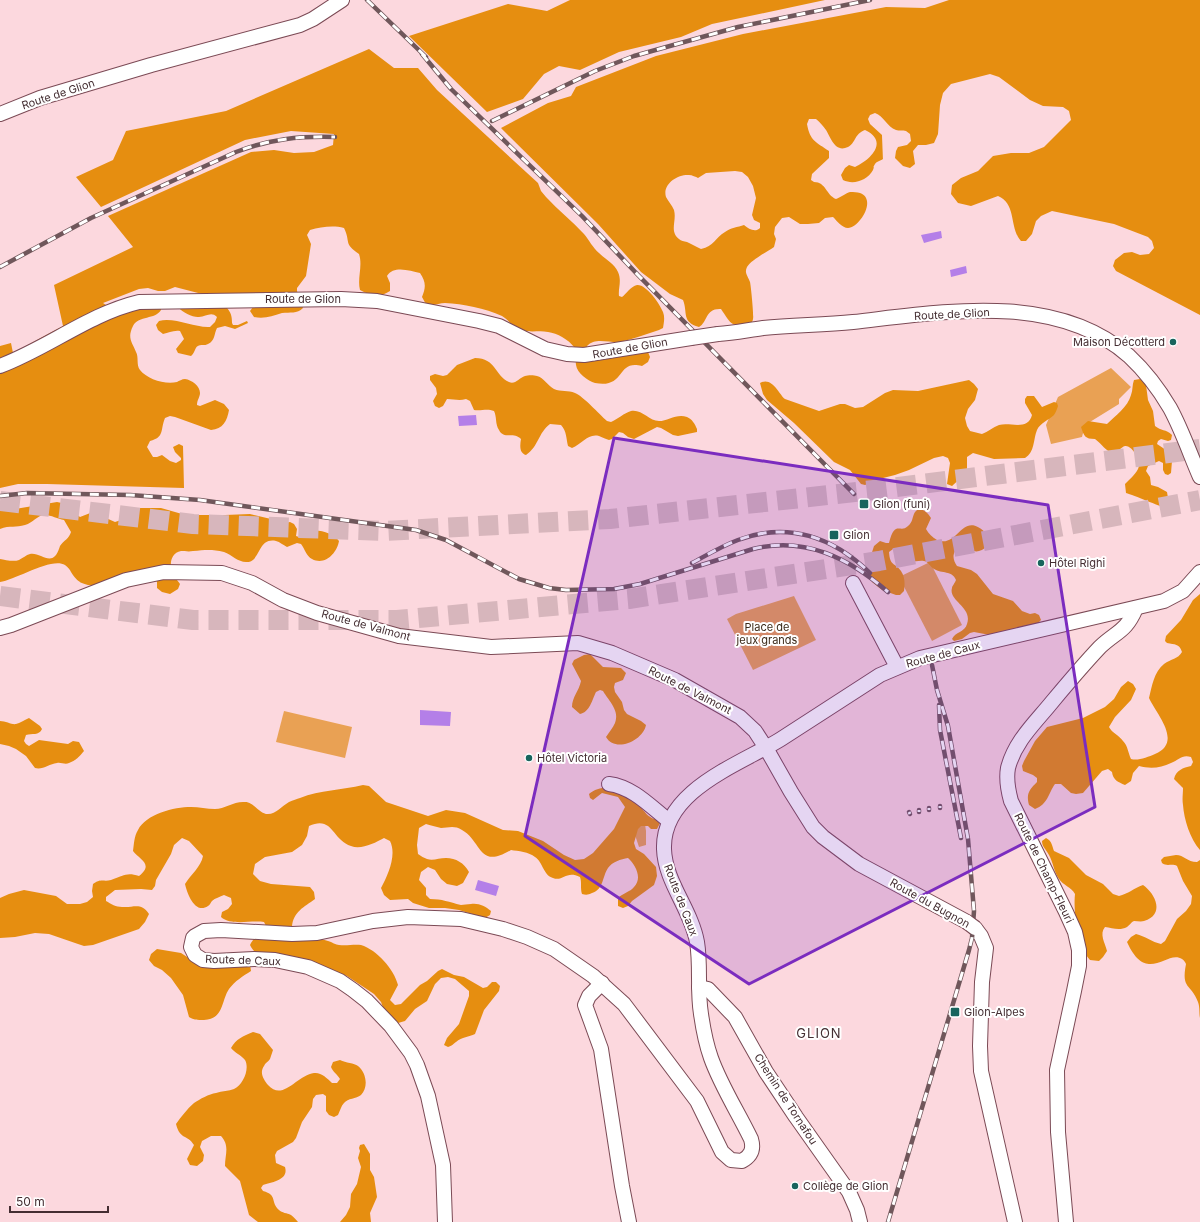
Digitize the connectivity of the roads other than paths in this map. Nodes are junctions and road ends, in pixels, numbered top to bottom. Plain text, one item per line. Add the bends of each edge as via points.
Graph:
1 (342, 0) edge
2 (0, 114) edge
3 (0, 366) edge
4 (1200, 477) edge
5 (1200, 572) edge
6 (853, 583) dead end
7 (1136, 608) junction
8 (0, 628) edge
9 (897, 667) junction
10 (766, 748) junction
11 (609, 784) dead end
12 (669, 822) junction
13 (602, 984) junction
14 (699, 987) junction
15 (445, 1222) edge
16 (629, 1222) edge
17 (860, 1222) edge
18 (1015, 1222) edge
19 (1066, 1222) edge

1 - 2 street, Route de Glion via 300,25 151,65 40,98
3 - 4 street, Route de Glion, bridge via 106,313 123,306 146,302 341,299 377,301 499,326 545,349 584,356 763,328 955,312 1001,311 1050,317 1075,324 1098,334 1130,358 1170,408
5 - 7 street via 1183,591 1164,601
6 - 9 street
7 - 9 street, Route de Caux via 920,658
7 - 19 street, Route de Champ-Fleuri via 1124,629 1101,646 1023,736 1014,750 1007,774 1011,801 1075,932 1078,950 1079,966 1057,1070 1058,1132
8 - 10 street, Route de Valmont via 126,580 164,572 222,572 252,583 283,600 399,636 491,646 578,643 612,653 675,680 732,712 751,727
9 - 10 street, Route de Caux via 880,674
10 - 12 street, Route de Caux via 700,787 682,804
10 - 18 street, Route du Bugnon, bridge via 813,827 823,837 859,864 971,925 984,942 986,952 982,982 981,1071
11 - 12 street via 630,790
12 - 14 street, Route de Caux via 664,847 666,867 697,941
13 - 14 street, Route de Caux via 634,1016 697,1101 722,1152 731,1160 742,1161 750,1154 751,1139 710,1056 700,1012
13 - 15 street, Route de Caux via 554,949 503,929 461,919 408,917 317,933 204,931 193,938 192,947 195,955 203,960 275,960 323,973 354,990 391,1026 411,1053 426,1091 443,1165
13 - 16 street via 589,996 584,1005 600,1049
14 - 17 street, Chemin de Tornafou via 708,989 735,1017 766,1072 849,1192

